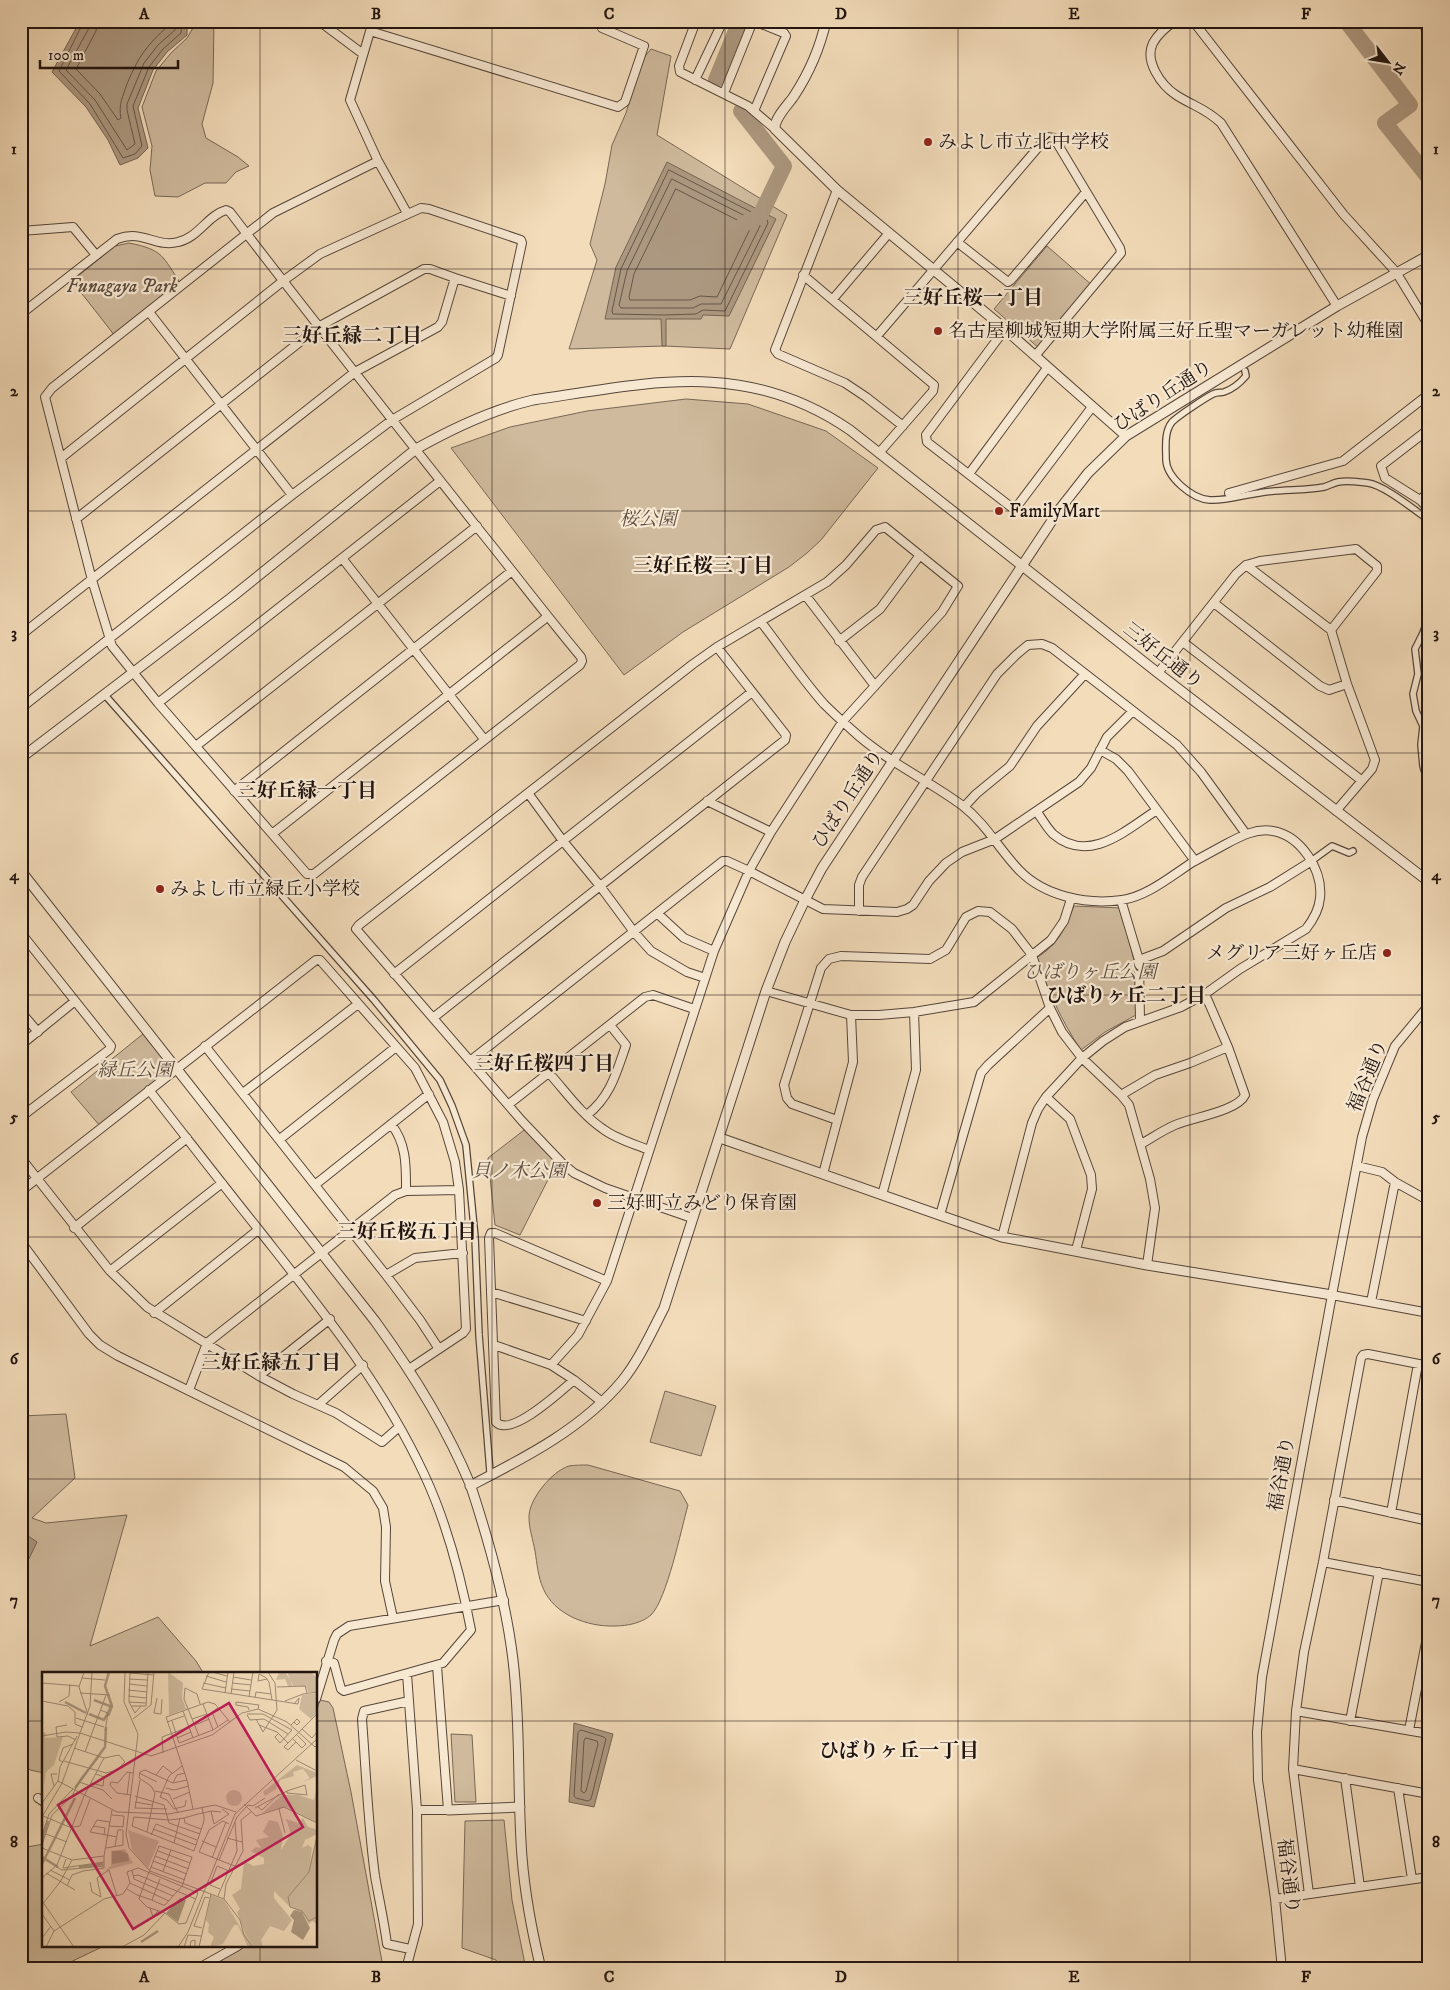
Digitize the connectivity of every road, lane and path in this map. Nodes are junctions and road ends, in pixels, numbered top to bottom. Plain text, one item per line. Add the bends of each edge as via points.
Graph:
1 (319, 21) edge
2 (374, 21) edge
3 (605, 21) edge
4 (696, 21) edge
5 (723, 21) edge
6 (754, 21) edge
7 (826, 21) edge
8 (1175, 21) edge
9 (1193, 21) edge
10 (1425, 21) edge
11 (370, 31) junction
12 (363, 54) junction
13 (1429, 68) edge
14 (696, 80) junction
15 (724, 92) junction
16 (754, 111) junction
17 (775, 129) junction
18 (378, 161) junction
19 (837, 190) junction
20 (1086, 192) junction
21 (407, 213) junction
22 (21, 231) edge
23 (889, 233) junction
24 (247, 234) junction
25 (957, 242) junction
26 (96, 255) junction
27 (1429, 255) edge
28 (933, 270) junction
29 (1396, 272) junction
30 (804, 275) junction
31 (455, 278) junction
32 (284, 281) junction
33 (511, 296) junction
34 (833, 299) junction
35 (21, 300) edge
36 (1337, 306) junction
37 (149, 312) junction
38 (23, 313) edge
39 (320, 326) junction
40 (1429, 326) edge
41 (1005, 329) junction
42 (877, 336) junction
43 (1035, 356) junction
44 (185, 359) junction
45 (1047, 368) junction
46 (1245, 370) dead end
47 (355, 372) junction
48 (1429, 394) edge
49 (220, 404) junction
50 (1092, 407) junction
51 (392, 420) junction
52 (903, 426) junction
53 (1429, 429) edge
54 (1126, 436) junction
55 (416, 449) junction
56 (257, 450) junction
57 (879, 453) junction
58 (61, 458) junction
59 (969, 474) junction
60 (440, 481) junction
61 (1429, 492) edge
62 (1228, 493) dead end
63 (292, 495) junction
64 (1420, 500) junction
65 (1429, 509) edge
66 (76, 519) junction
67 (1429, 520) edge
68 (477, 526) junction
69 (920, 554) junction
70 (342, 558) junction
71 (1021, 565) junction
72 (1246, 565) junction
73 (512, 571) junction
74 (92, 580) junction
75 (806, 596) junction
76 (1214, 602) junction
77 (377, 604) junction
78 (1429, 614) edge
79 (547, 617) junction
80 (761, 622) junction
81 (1331, 630) junction
82 (21, 635) edge
83 (109, 638) junction
84 (840, 641) junction
85 (1183, 642) junction
86 (717, 647) junction
87 (414, 649) junction
88 (133, 672) junction
89 (1158, 673) junction
90 (1084, 675) junction
91 (1347, 684) junction
92 (875, 686) junction
93 (752, 692) junction
94 (104, 694) junction
95 (450, 694) junction
96 (158, 703) junction
97 (21, 708) edge
98 (1133, 711) junction
99 (843, 721) junction
100 (484, 739) junction
101 (196, 746) junction
102 (1100, 750) junction
103 (21, 758) edge
104 (893, 759) junction
105 (1361, 780) junction
106 (925, 781) junction
107 (1429, 787) edge
108 (234, 791) junction
109 (528, 793) junction
110 (707, 801) junction
111 (964, 807) junction
112 (1157, 810) junction
113 (1336, 811) junction
114 (1037, 812) junction
115 (771, 832) junction
116 (272, 834) junction
117 (1246, 834) junction
118 (995, 839) junction
119 (563, 841) junction
120 (1353, 851) dead end
121 (1195, 861) junction
122 (1310, 862) junction
123 (21, 871) edge
124 (749, 871) junction
125 (1429, 882) edge
126 (600, 886) junction
127 (1071, 899) junction
128 (805, 900) junction
129 (1121, 900) junction
130 (859, 911) junction
131 (658, 914) junction
132 (634, 932) junction
133 (21, 933) edge
134 (714, 951) junction
135 (1032, 954) junction
136 (1139, 960) junction
137 (394, 974) junction
138 (705, 978) junction
139 (766, 991) junction
140 (1205, 994) junction
141 (75, 1001) junction
142 (358, 1004) junction
143 (809, 1004) junction
144 (1429, 1005) edge
145 (1050, 1008) junction
146 (694, 1009) junction
147 (21, 1012) edge
148 (914, 1012) junction
149 (851, 1015) junction
150 (433, 1018) junction
151 (1140, 1021) junction
152 (610, 1025) junction
153 (38, 1032) junction
154 (21, 1044) edge
155 (205, 1046) junction
156 (396, 1047) junction
157 (1228, 1047) junction
158 (1082, 1058) junction
159 (470, 1061) junction
160 (177, 1068) junction
161 (549, 1073) junction
162 (149, 1090) junction
163 (243, 1093) junction
164 (430, 1094) junction
165 (1121, 1094) junction
166 (1046, 1096) junction
167 (509, 1104) junction
168 (587, 1115) junction
169 (21, 1117) edge
170 (837, 1120) junction
171 (392, 1124) junction
172 (187, 1138) junction
173 (720, 1138) junction
174 (280, 1139) junction
175 (1141, 1144) junction
176 (649, 1150) junction
177 (21, 1158) edge
178 (1357, 1166) junction
179 (823, 1174) junction
180 (37, 1179) junction
181 (1395, 1182) junction
182 (222, 1183) junction
183 (316, 1184) junction
184 (459, 1190) junction
185 (406, 1191) junction
186 (21, 1192) edge
187 (882, 1195) junction
188 (633, 1199) junction
189 (1429, 1201) edge
190 (940, 1215) junction
191 (692, 1218) junction
192 (74, 1228) junction
193 (350, 1229) junction
194 (258, 1230) junction
195 (1002, 1237) junction
196 (21, 1242) edge
197 (1076, 1250) junction
198 (321, 1251) junction
199 (463, 1253) junction
200 (1147, 1265) junction
201 (110, 1271) junction
202 (294, 1274) junction
203 (386, 1275) junction
204 (607, 1281) junction
205 (491, 1292) junction
206 (1332, 1295) junction
207 (1371, 1302) junction
208 (1428, 1311) edge
209 (154, 1313) junction
210 (330, 1319) junction
211 (586, 1322) junction
212 (208, 1343) junction
213 (494, 1345) junction
214 (439, 1348) junction
215 (1418, 1364) junction
216 (363, 1365) junction
217 (551, 1365) junction
218 (1429, 1366) edge
219 (409, 1369) junction
220 (259, 1376) junction
221 (574, 1380) junction
222 (189, 1390) junction
223 (602, 1402) junction
224 (319, 1404) junction
225 (399, 1426) junction
226 (490, 1472) dead end
227 (470, 1486) junction
228 (1334, 1500) junction
229 (1391, 1513) junction
230 (1429, 1521) edge
231 (1323, 1562) junction
232 (1379, 1572) junction
233 (1429, 1582) edge
234 (504, 1600) junction
235 (467, 1608) junction
236 (393, 1618) junction
237 (1429, 1627) edge
238 (326, 1661) junction
239 (437, 1666) junction
240 (407, 1674) junction
241 (318, 1691) edge
242 (409, 1701) junction
243 (1296, 1711) junction
244 (1350, 1720) junction
245 (1409, 1730) junction
246 (1429, 1734) edge
247 (1293, 1769) junction
248 (1345, 1778) junction
249 (1398, 1788) junction
250 (1429, 1794) edge
251 (520, 1807) junction
252 (417, 1810) junction
253 (448, 1810) junction
254 (1429, 1877) edge
255 (1412, 1879) junction
256 (1360, 1887) junction
257 (1309, 1894) junction
258 (1275, 1899) junction
259 (234, 1948) edge
260 (410, 1950) junction
261 (197, 1969) edge
262 (406, 1969) edge
263 (541, 1969) edge
264 (1282, 1969) edge

1 - 12 street
2 - 11 street
3 - 11 street via 602,28 644,46 625,102 618,107
4 - 14 street via 679,68
5 - 14 street
6 - 15 street
6 - 16 street via 786,36
7 - 17 street via 813,62 775,123
8 - 36 street via 1164,28 1152,44 1151,61 1158,75 1166,88 1210,112 1221,123
9 - 29 street via 1344,215
10 - 13 street
11 - 12 street
12 - 18 street via 350,100
14 - 15 street
15 - 16 street
16 - 17 street
17 - 19 street
18 - 21 street
18 - 24 street via 273,213
19 - 23 street
19 - 30 street
20 - 25 street via 1008,282
20 - 25 street via 1054,138 1047,137
20 - 43 street via 1121,253
21 - 32 street via 320,254
21 - 33 street via 429,209 521,240
22 - 26 street via 73,227
23 - 28 street
23 - 34 street
24 - 26 street via 226,210 182,242 167,243 135,235 126,236
24 - 32 street
24 - 37 street
25 - 28 street
26 - 38 street
27 - 29 street, ひばり丘通り
28 - 41 street
28 - 42 street
29 - 36 street, ひばり丘通り
29 - 40 street
30 - 34 street
30 - 52 street via 775,351 845,383
31 - 33 street
31 - 39 street via 424,269
31 - 47 street via 438,326
32 - 39 street
32 - 44 street
33 - 51 street via 496,358
34 - 42 street
35 - 38 street
36 - 54 street, ひばり丘通り
37 - 44 street
37 - 58 street via 47,392 45,401
39 - 47 street
39 - 49 street
41 - 43 street
41 - 59 street via 926,435 927,442
42 - 52 street via 934,385 933,391
43 - 45 street
44 - 49 street
44 - 58 street
45 - 50 street
45 - 59 street
46 - 67 street via 1246,376 1238,385 1215,393 1172,422 1166,436 1166,464 1184,488 1208,500 1325,487 1339,482 1367,483 1380,486
47 - 51 street
47 - 56 street
48 - 62 street via 1343,461
49 - 56 street
49 - 66 street
50 - 54 street
50 - 59 street via 1018,505 1011,507
51 - 55 street
51 - 63 street
52 - 57 street
53 - 64 street via 1381,466 1384,478
54 - 71 street, ひばり丘通り via 1088,473
55 - 57 street, 三好丘通り via 450,430 515,404 662,382 697,380 754,388 796,400 840,423
55 - 60 street
55 - 88 street, 三好丘通り
56 - 63 street
56 - 74 street
57 - 71 street, 三好丘通り
58 - 66 street
60 - 68 street
60 - 70 street
61 - 64 street
63 - 83 street
64 - 65 street
66 - 74 street
68 - 73 street
68 - 77 street
69 - 75 street via 887,528 878,528 846,565
69 - 84 street via 880,610
69 - 92 street via 958,586 942,612
70 - 77 street
70 - 96 street
71 - 89 street, 三好丘通り
71 - 104 street, ひばり丘通り
72 - 76 street
72 - 81 street
72 - 81 street via 1356,549 1377,566 1377,571
73 - 79 street
73 - 87 street
74 - 82 street
74 - 83 street
75 - 80 street
75 - 84 street
76 - 85 street
76 - 91 street via 1320,686 1329,690
77 - 87 street
77 - 101 street
78 - 107 street via 1415,649 1418,674 1413,694 1423,726 1423,766
79 - 95 street
79 - 100 street via 582,661 580,665
80 - 86 street
80 - 99 street via 819,698
81 - 91 street
83 - 88 street
83 - 97 street
84 - 92 street
85 - 89 street
85 - 105 street
86 - 93 street
86 - 109 street
87 - 95 street
87 - 108 street
88 - 94 street, 三好丘通り
88 - 96 street
89 - 113 street, 三好丘通り
90 - 98 street
90 - 106 street via 1046,645 1034,643 1023,648 991,682
90 - 111 street via 1037,726 1010,766
91 - 105 street via 1375,760 1372,769
92 - 99 street
93 - 110 street via 786,737
93 - 119 street
94 - 103 street, 三好丘通り
94 - 226 street via 387,1015 440,1080 466,1145
95 - 100 street
95 - 116 street
96 - 101 street
98 - 102 street via 1107,737
98 - 117 street via 1177,745
99 - 104 street
99 - 115 street
100 - 116 street via 314,874 307,874
101 - 108 street
102 - 112 street via 1122,764
102 - 114 street via 1079,782
104 - 106 street
104 - 128 street, ひばり丘通り
105 - 113 street
106 - 111 street
106 - 130 street via 862,877
108 - 116 street
109 - 119 street
109 - 137 street via 358,925 357,933
110 - 115 street
110 - 126 street
111 - 118 street
112 - 114 street via 1108,842 1087,847 1069,843 1053,834
112 - 121 street
113 - 125 street, 三好丘通り
114 - 118 street
115 - 124 street
117 - 121 street
117 - 122 street via 1265,830 1283,834 1302,847
118 - 127 street via 1027,878
118 - 130 street via 962,852 946,863 907,909 897,912
119 - 126 street
119 - 137 street
120 - 122 street via 1332,846
121 - 129 street via 1147,890
122 - 136 street via 1270,887 1226,908 1163,951
122 - 140 street via 1318,880 1320,898 1306,929
123 - 160 street
124 - 128 street
124 - 131 street via 723,862
124 - 134 street
126 - 132 street
126 - 150 street
127 - 129 street
127 - 135 street via 1059,930
128 - 130 street via 823,909
128 - 139 street, ひばり丘通り
129 - 136 street
131 - 132 street
131 - 134 street via 688,941
132 - 138 street via 660,958
132 - 159 street
133 - 141 street
134 - 138 street
135 - 143 street via 1007,924 990,912 978,911 966,917 946,950 930,959 846,956 829,959 821,968
135 - 145 street
135 - 148 street via 974,1002
136 - 151 street
137 - 150 street
138 - 146 street
139 - 143 street
139 - 173 street, ひばり丘通り
140 - 151 street via 1181,1007
140 - 157 street
141 - 153 street
141 - 169 street via 109,1043 110,1049
142 - 155 street via 320,960 316,960
142 - 156 street
142 - 163 street
143 - 149 street
143 - 170 street via 785,1078 785,1092 795,1106
144 - 178 street, 福谷通り via 1395,1046 1373,1098
145 - 158 street via 1062,1032
145 - 190 street via 981,1073
146 - 152 street via 649,995
146 - 176 street
147 - 153 street
148 - 149 street
148 - 187 street via 916,1070
149 - 170 street via 854,1062
150 - 159 street
151 - 158 street via 1115,1033
152 - 161 street
152 - 168 street via 626,1045 613,1085
153 - 154 street
155 - 160 street
155 - 163 street
156 - 164 street via 418,1073
156 - 174 street
157 - 165 street via 1155,1074
157 - 175 street via 1245,1095 1243,1099 1221,1110 1174,1125
158 - 165 street
158 - 166 street
159 - 167 street
160 - 162 street
160 - 198 street
161 - 167 street
161 - 168 street
162 - 172 street
162 - 180 street
163 - 174 street
164 - 171 street
164 - 184 street via 450,1142
165 - 175 street
166 - 195 street via 1032,1124
166 - 197 street via 1070,1119 1091,1175 1092,1189
167 - 188 street via 562,1163 589,1181
168 - 176 street via 608,1132
170 - 179 street
171 - 183 street
171 - 185 street via 404,1148
172 - 182 street
172 - 192 street
173 - 179 street
173 - 191 street, ひばり丘通り
174 - 183 street
175 - 200 street via 1155,1208
176 - 188 street
177 - 180 street
178 - 181 street via 1382,1172
178 - 206 street, 福谷通り
179 - 187 street
180 - 186 street
180 - 192 street
181 - 189 street
181 - 207 street
182 - 194 street
182 - 201 street
183 - 193 street
184 - 185 street
184 - 199 street
185 - 193 street via 395,1195
187 - 190 street
188 - 191 street
188 - 204 street
190 - 195 street
191 - 223 street, ひばり丘通り via 664,1308 622,1381
192 - 201 street
193 - 198 street
193 - 203 street
194 - 202 street
194 - 209 street
195 - 197 street
196 - 222 street via 100,1345
197 - 200 street
198 - 202 street
198 - 219 street
199 - 203 street via 415,1258
199 - 214 street via 466,1329
200 - 206 street
201 - 209 street
202 - 210 street
202 - 212 street
203 - 214 street
204 - 205 street via 491,1233
204 - 211 street
205 - 211 street
205 - 213 street
206 - 207 street
206 - 258 street, 福谷通り via 1262,1677 1257,1732 1258,1780
207 - 208 street
209 - 212 street
210 - 216 street
210 - 220 street
211 - 217 street via 570,1346
212 - 220 street
212 - 222 street
213 - 217 street
213 - 221 street via 496,1422 500,1426 505,1427 538,1410
214 - 219 street
215 - 218 street
215 - 228 street via 1363,1354
215 - 229 street
216 - 224 street
216 - 225 street
217 - 221 street
219 - 227 street via 441,1424
220 - 224 street
221 - 223 street
222 - 236 street via 344,1467 374,1491 383,1508 386,1527 385,1581
223 - 227 street, ひばり丘通り via 555,1439
224 - 225 street via 382,1442
225 - 235 street via 446,1527
227 - 234 street
228 - 229 street
228 - 231 street
229 - 230 street
231 - 232 street
231 - 243 street via 1304,1652
232 - 233 street
232 - 244 street
234 - 235 street
234 - 251 street via 513,1660
235 - 236 street
235 - 239 street via 470,1633
236 - 238 street via 349,1626 337,1634
237 - 245 street
238 - 240 street via 334,1664 340,1689 344,1691
238 - 241 street
239 - 240 street
239 - 253 street
240 - 242 street
242 - 252 street
242 - 260 street via 364,1711 362,1720 375,1877 387,1944
243 - 244 street
243 - 247 street
244 - 245 street
245 - 246 street
247 - 248 street
247 - 257 street
248 - 249 street
248 - 256 street
249 - 250 street
249 - 255 street
251 - 253 street
251 - 263 street via 527,1900
252 - 253 street
252 - 260 street via 418,1924
254 - 255 street
255 - 256 street
256 - 257 street
257 - 258 street
258 - 264 street, 福谷通り
259 - 261 street
260 - 262 street

